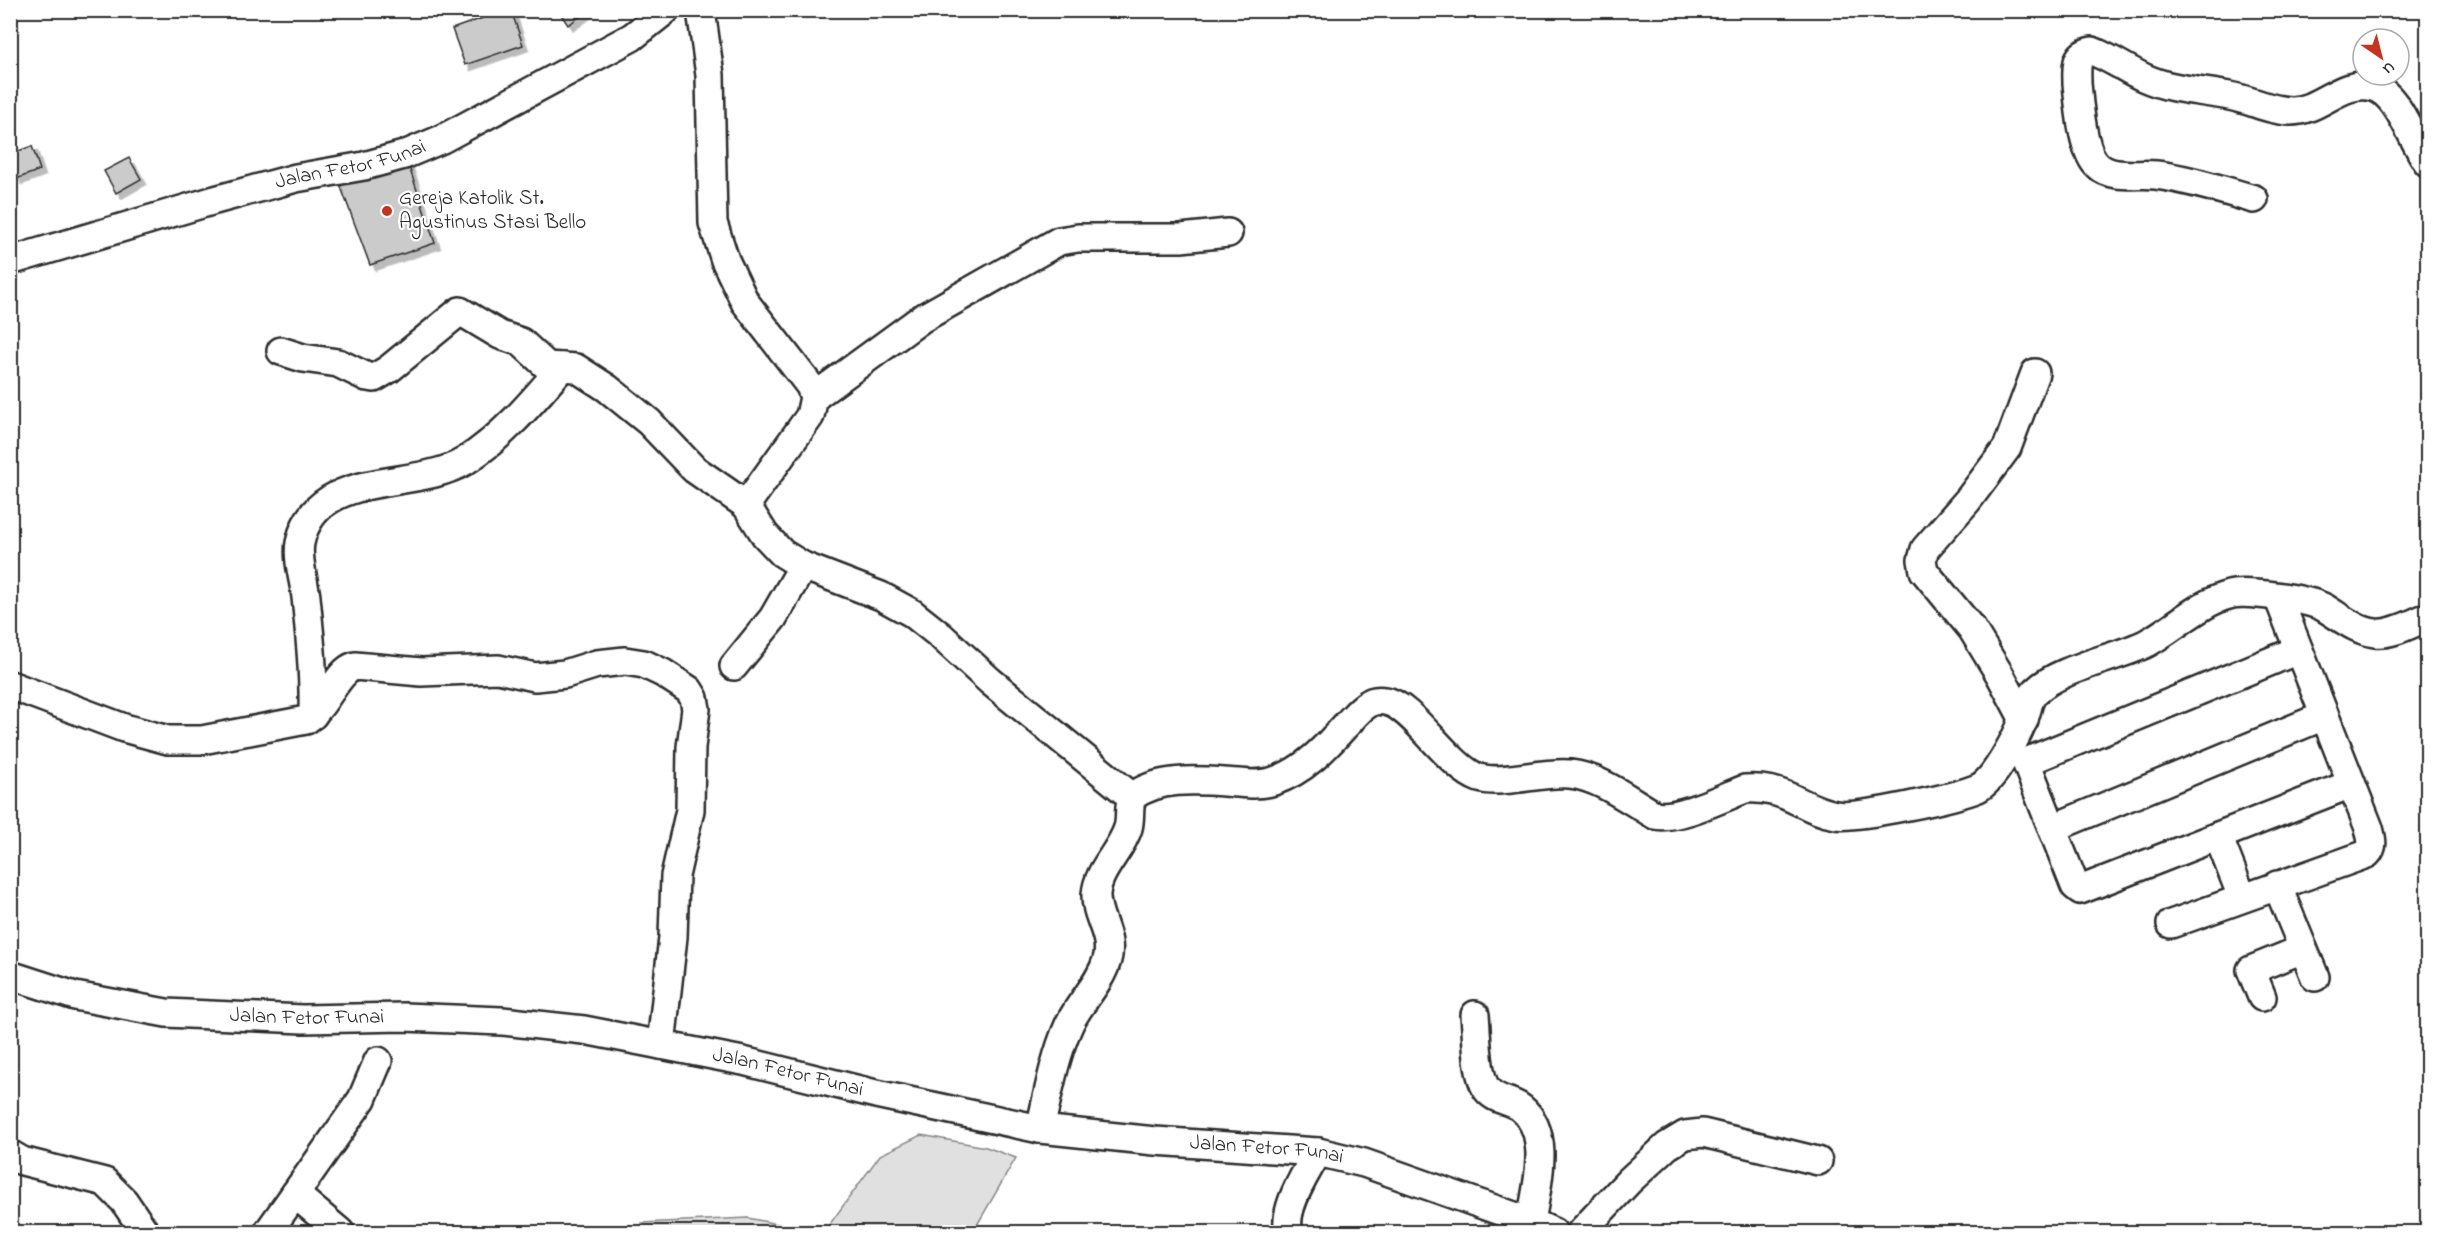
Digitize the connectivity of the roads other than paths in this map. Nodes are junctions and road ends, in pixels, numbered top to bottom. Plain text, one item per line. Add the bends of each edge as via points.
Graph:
1 (666, 10) edge
2 (702, 10) edge
3 (2427, 163) edge
4 (2254, 199) dead end
5 (1228, 233) dead end
6 (10, 261) edge
7 (281, 351) dead end
8 (562, 367) junction
9 (2035, 373) dead end
10 (814, 397) junction
11 (746, 505) junction
12 (803, 566) junction
13 (2278, 597) junction
14 (2427, 618) edge
15 (2298, 650) junction
16 (734, 666) dead end
17 (10, 685) edge
18 (313, 715) junction
19 (2324, 716) junction
20 (2024, 720) junction
21 (2351, 784) junction
22 (1132, 797) junction
23 (2053, 828) junction
24 (2218, 836) junction
25 (2277, 885) junction
26 (2242, 897) junction
27 (2171, 924) dead end
28 (2303, 949) junction
29 (10, 975) edge
30 (2314, 977) dead end
31 (2262, 997) dead end
32 (1475, 1015) dead end
33 (662, 1044) junction
34 (378, 1061) dead end
35 (1040, 1129) junction
36 (1318, 1152) junction
37 (10, 1154) edge
38 (1818, 1161) dead end
39 (296, 1194) junction
40 (1542, 1227) edge
41 (145, 1233) edge
42 (268, 1233) edge
43 (340, 1233) edge
44 (1289, 1233) edge
45 (1581, 1233) edge

1 - 6 street, Jalan Fetor Funai via 632,37 442,139 404,155 239,193
2 - 10 street via 710,75 713,223 745,302 810,386
3 - 4 street via 2396,105 2373,87 2347,88 2301,110 2282,110 2176,88 2145,78 2092,51 2079,58 2076,64 2085,141 2096,165 2119,174 2155,175
5 - 10 street via 1059,241 921,319
7 - 8 street via 338,363 374,378 460,312 521,342 547,366
8 - 11 street via 576,368 607,388 649,422 694,469
8 - 18 street via 526,409 465,461 451,468 385,481 337,496 309,519 300,546 313,665
9 - 20 street via 2007,448 1925,549 1922,560 1924,571 1984,647
10 - 11 street via 810,416
11 - 12 street via 765,535 782,553
12 - 16 street via 773,618
12 - 22 street via 882,596 912,613
13 - 14 street via 2321,606 2377,633
13 - 15 street
13 - 20 street via 2233,594 2212,602 2146,643 2044,684 2030,697
15 - 19 street
15 - 23 street via 2026,762
17 - 18 street via 124,728 168,740 202,740 298,723
18 - 33 street via 342,674 355,666 420,672 498,669 535,677 625,661 644,664 689,690 696,709 690,810 675,876 674,937
19 - 21 street
19 - 23 street
20 - 22 street via 1994,773 1982,786 1849,816 1824,812 1785,793 1745,789 1664,817 1583,776 1553,773 1490,780 1468,772 1398,705 1387,701 1366,705 1307,764 1274,781 1181,782 1150,787
21 - 24 street
21 - 25 street via 2368,828 2371,850
22 - 35 street via 1128,829 1096,893 1109,944 1107,959 1067,1029
23 - 24 street via 2080,890
24 - 26 street
25 - 26 street
25 - 28 street
26 - 27 street
28 - 30 street
28 - 31 street via 2251,970
29 - 33 street, Jalan Fetor Funai via 75,996 166,1013 502,1021
32 - 40 street via 1485,1088 1521,1108 1536,1134
33 - 35 street, Jalan Fetor Funai
34 - 39 street via 362,1099
35 - 36 street, Jalan Fetor Funai
36 - 40 street, Jalan Fetor Funai via 1364,1163
36 - 44 street via 1293,1202 1287,1219
37 - 41 street via 22,1161 105,1182 124,1201
38 - 45 street via 1703,1133 1685,1135 1629,1181
39 - 42 street
39 - 43 street

